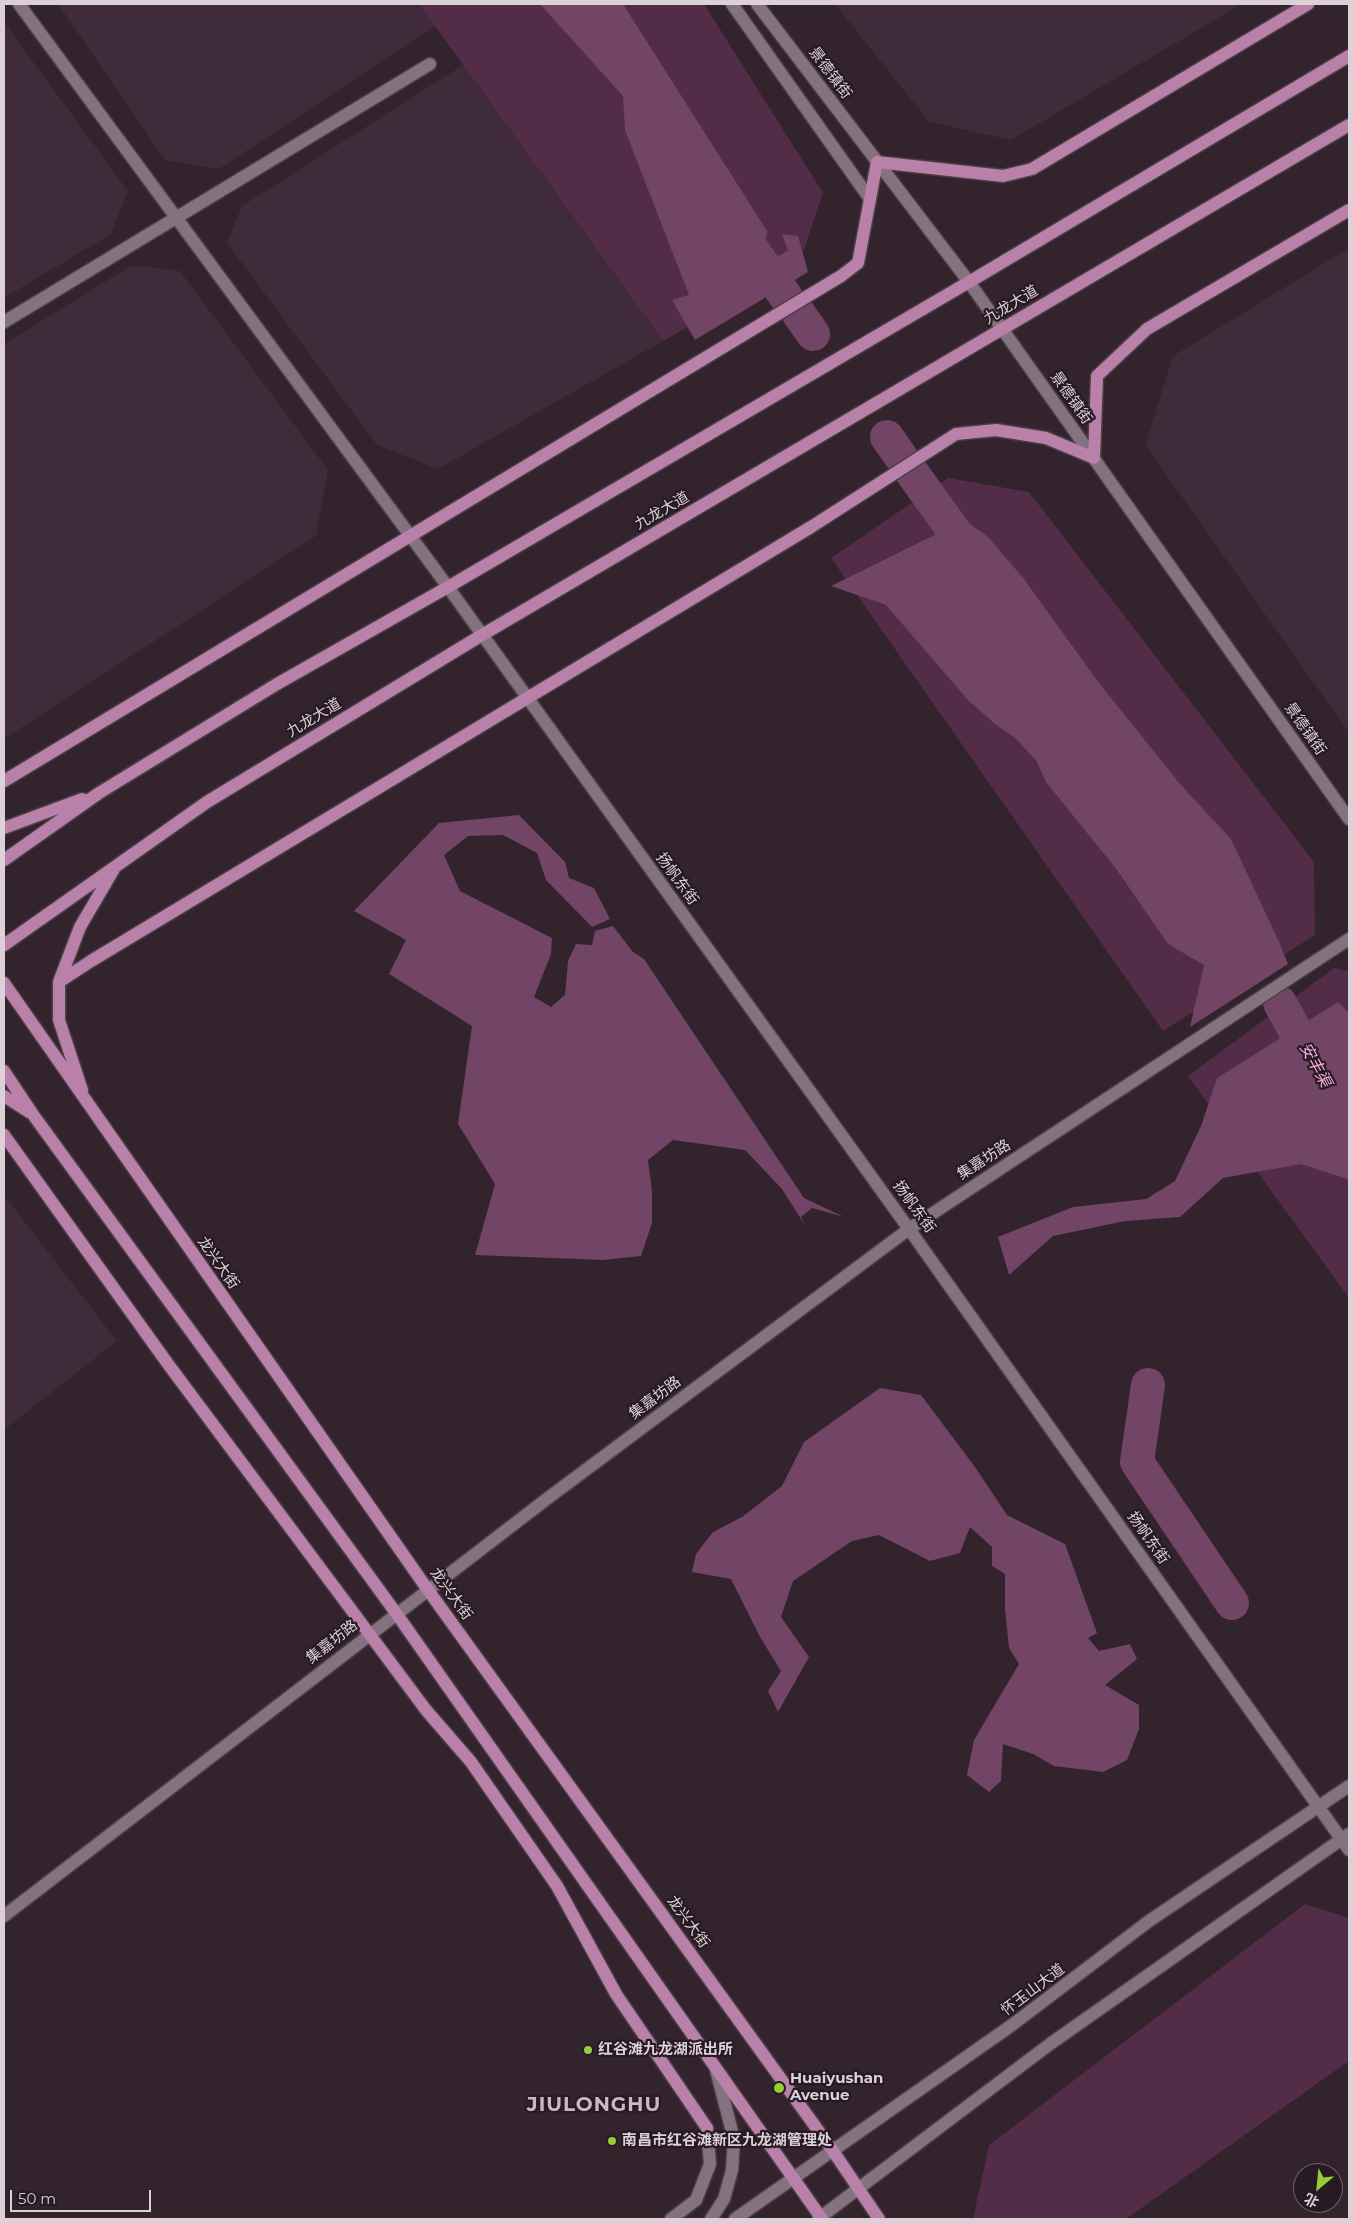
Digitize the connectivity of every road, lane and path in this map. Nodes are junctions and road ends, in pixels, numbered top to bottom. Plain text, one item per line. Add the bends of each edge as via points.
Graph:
1 (19, 4) edge
2 (732, 4) edge
3 (756, 4) edge
4 (1308, 4) edge
5 (1349, 56) edge
6 (430, 64) dead end
7 (1349, 125) edge
8 (877, 162) junction
9 (870, 199) junction
10 (1349, 210) edge
11 (176, 218) junction
12 (969, 282) junction
13 (4, 322) edge
14 (1003, 329) junction
15 (1094, 458) junction
16 (410, 536) junction
17 (448, 586) junction
18 (482, 635) junction
19 (527, 698) junction
20 (4, 781) edge
21 (99, 793) junction
22 (1349, 819) edge
23 (4, 828) edge
24 (4, 860) edge
25 (116, 866) junction
26 (1349, 939) edge
27 (4, 945) edge
28 (59, 982) junction
29 (4, 983) edge
30 (4, 1071) edge
31 (4, 1096) edge
32 (87, 1104) junction
33 (34, 1116) junction
34 (4, 1135) edge
35 (909, 1229) junction
36 (428, 1590) junction
37 (396, 1613) junction
38 (369, 1634) junction
39 (1349, 1786) edge
40 (1319, 1807) junction
41 (1345, 1836) edge
42 (1349, 1850) edge
43 (4, 1916) edge
44 (715, 2065) junction
45 (707, 2128) joint
46 (833, 2151) junction
47 (795, 2178) junction
48 (858, 2190) junction
49 (671, 2219) edge
50 (711, 2219) edge
51 (735, 2219) edge
52 (821, 2219) edge
53 (879, 2219) edge

1 - 11 street, 扬帆东街
2 - 9 street
3 - 8 street, 景德镇街
4 - 8 main road via 1032,169 1003,176
5 - 12 main road
6 - 11 street
7 - 14 main road, 九龙大道
8 - 9 main road
8 - 12 street, 景德镇街
9 - 16 main road via 858,263 842,276
10 - 15 main road via 1147,329 1097,376
11 - 13 street
11 - 16 street, 扬帆东街
12 - 14 street, 景德镇街
12 - 17 main road
14 - 15 street, 景德镇街
14 - 18 main road, 九龙大道
15 - 19 main road via 1046,438 996,430 956,434 811,527
15 - 22 street, 景德镇街
16 - 17 street, 扬帆东街
16 - 20 main road
17 - 18 street, 扬帆东街
17 - 21 main road via 276,684
18 - 19 street, 扬帆东街
18 - 25 main road, 九龙大道 via 207,802
19 - 28 main road
19 - 35 street, 扬帆东街
21 - 23 main road
21 - 24 main road
25 - 27 main road, 九龙大道
25 - 28 main road via 80,927
26 - 35 street, 集嘉坊路
28 - 32 main road via 59,1020
29 - 32 main road, 龙兴大街
30 - 33 main road
31 - 33 main road
32 - 36 main road, 龙兴大街
33 - 37 main road
34 - 38 main road via 157,1349
35 - 36 street, 集嘉坊路
35 - 40 street, 扬帆东街
36 - 37 street, 集嘉坊路
36 - 46 main road, 龙兴大街
37 - 38 street, 集嘉坊路
37 - 44 main road
38 - 43 street, 集嘉坊路
38 - 45 main road via 470,1762 558,1886 616,1994
39 - 40 street, 怀玉山大道
40 - 41 street, 扬帆东街
40 - 46 street, 怀玉山大道 via 1149,1922 1012,2026
41 - 42 street, 扬帆东街
41 - 48 street via 1050,2044
44 - 47 main road
44 - 50 street via 734,2139 732,2170 724,2199
45 - 49 street via 710,2164 707,2173 696,2200
46 - 47 street, 怀玉山大道
46 - 48 main road, 龙兴大街
47 - 51 street, 怀玉山大道
47 - 52 main road
48 - 52 street
48 - 53 main road, 龙兴大街

